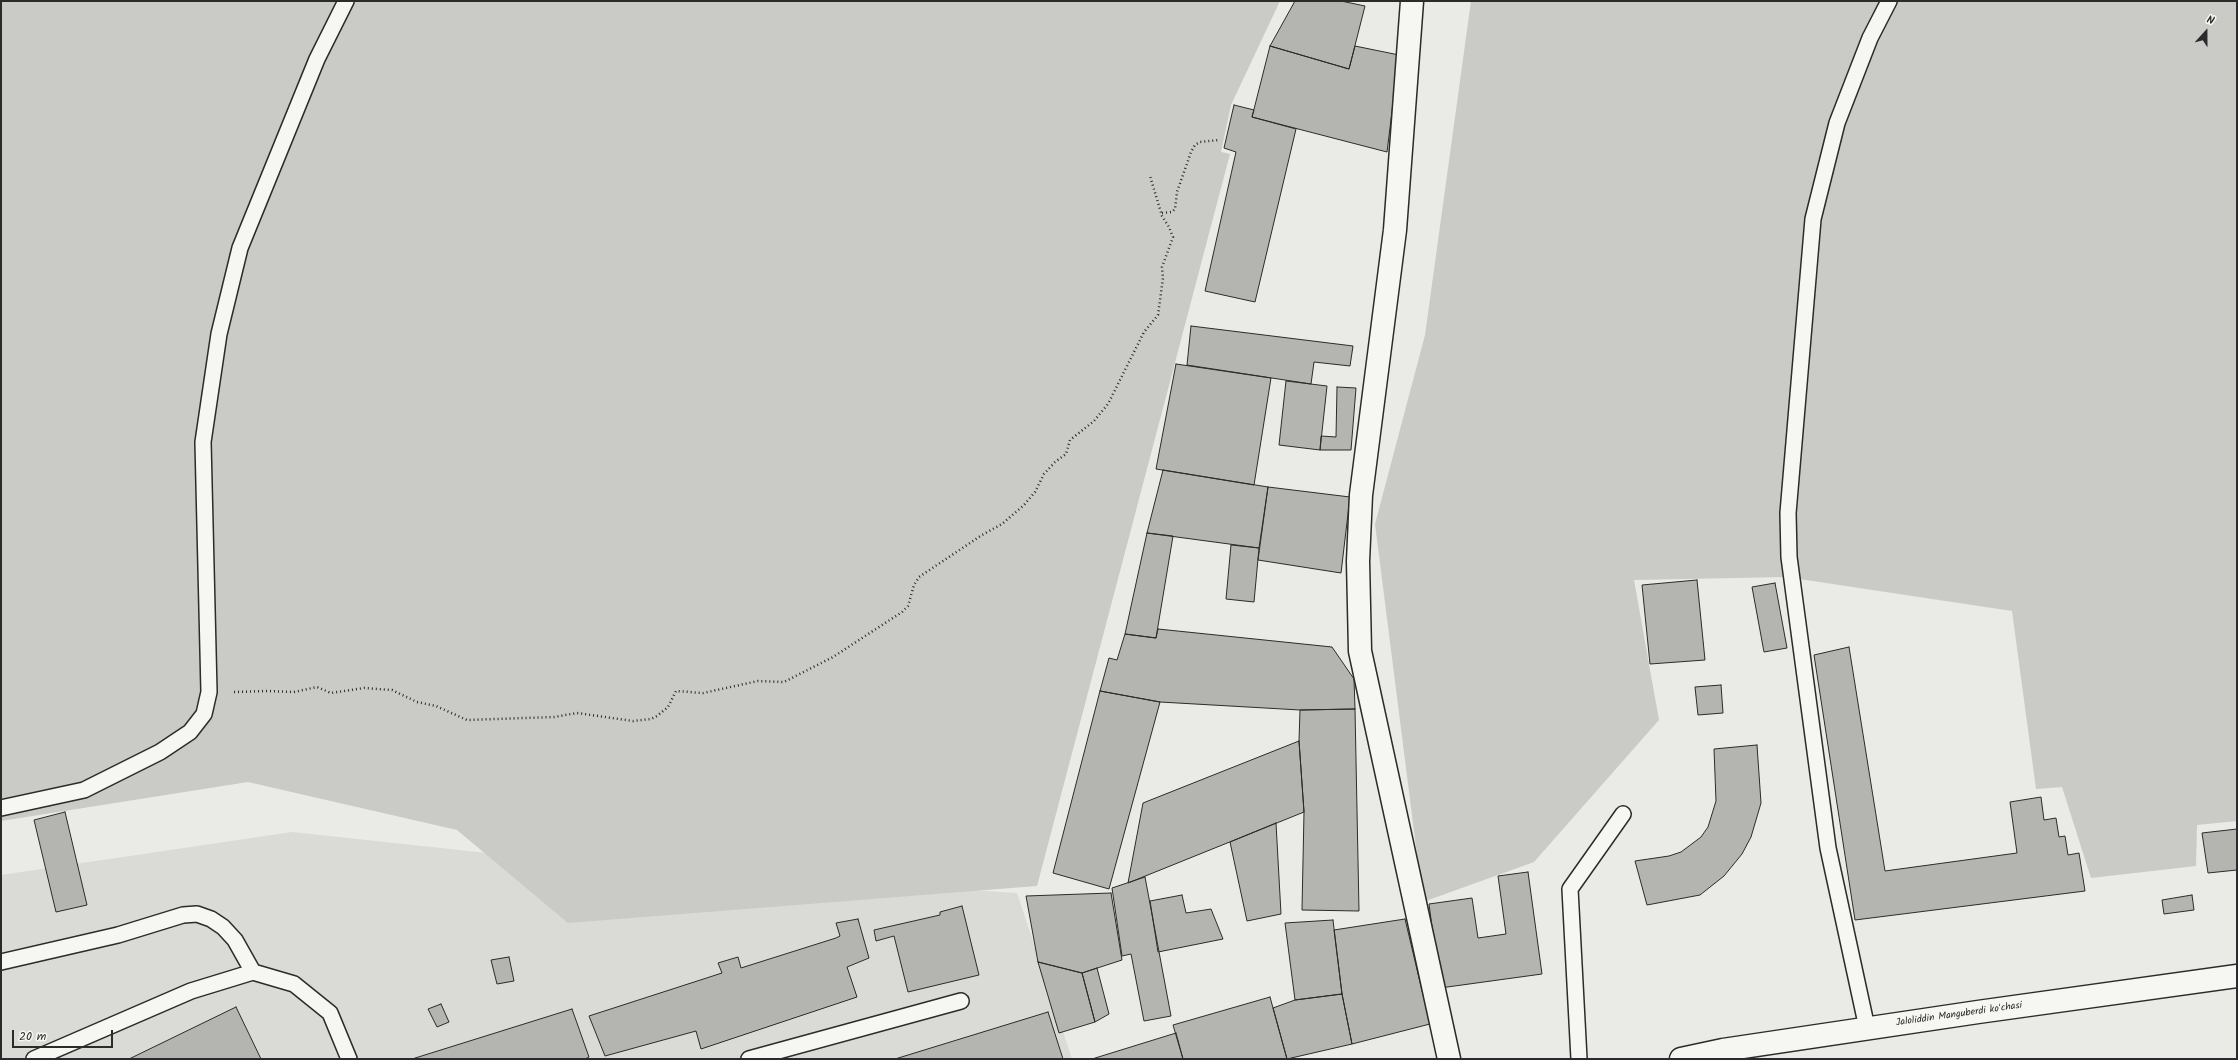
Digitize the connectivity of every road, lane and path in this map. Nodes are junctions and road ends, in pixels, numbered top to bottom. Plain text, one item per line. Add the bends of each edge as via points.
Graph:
1 (346, 1) edge
2 (1412, 1) edge
3 (1889, 1) edge
4 (1219, 140) dead end
5 (1150, 176) dead end
6 (1162, 213) junction
7 (209, 692) junction
8 (1, 808) edge
9 (1623, 814) dead end
10 (1, 962) edge
11 (253, 972) junction
12 (2237, 976) edge
13 (961, 1002) dead end
14 (1867, 1028) junction
15 (34, 1059) edge
16 (349, 1059) edge
17 (749, 1059) edge
18 (1449, 1059) edge
19 (1579, 1059) edge
20 (1682, 1059) edge

1 - 7 lane via 317,59 240,248 219,334 203,442
2 - 18 street via 1395,230 1361,495 1358,561 1360,652
3 - 14 lane via 1870,38 1837,123 1813,219 1788,513 1789,557 1828,848
4 - 6 path via 1200,142 1196,145 1191,152 1177,192 1175,209
5 - 6 path
6 - 7 path via 1173,237 1162,267 1158,315 1144,332 1108,404 1094,421 1070,440 1066,454 1044,474 1035,492 1024,505 1002,524 982,534 919,577 908,606 902,612 833,657 796,677 784,682 758,681 703,693 676,691 668,707 657,716 633,721 577,713 554,717 467,720 392,690 364,688 331,693 317,687 294,692
7 - 8 lane via 204,714 190,732 160,752 84,790
9 - 19 lane via 1570,889
10 - 11 lane via 197,914 224,927 235,940
11 - 15 lane via 191,991
11 - 16 lane via 294,984 330,1013
12 - 14 street, Jaloliddin Manguberdi koʻchasi
13 - 17 lane
14 - 20 street, Jaloliddin Manguberdi koʻchasi via 1723,1050

